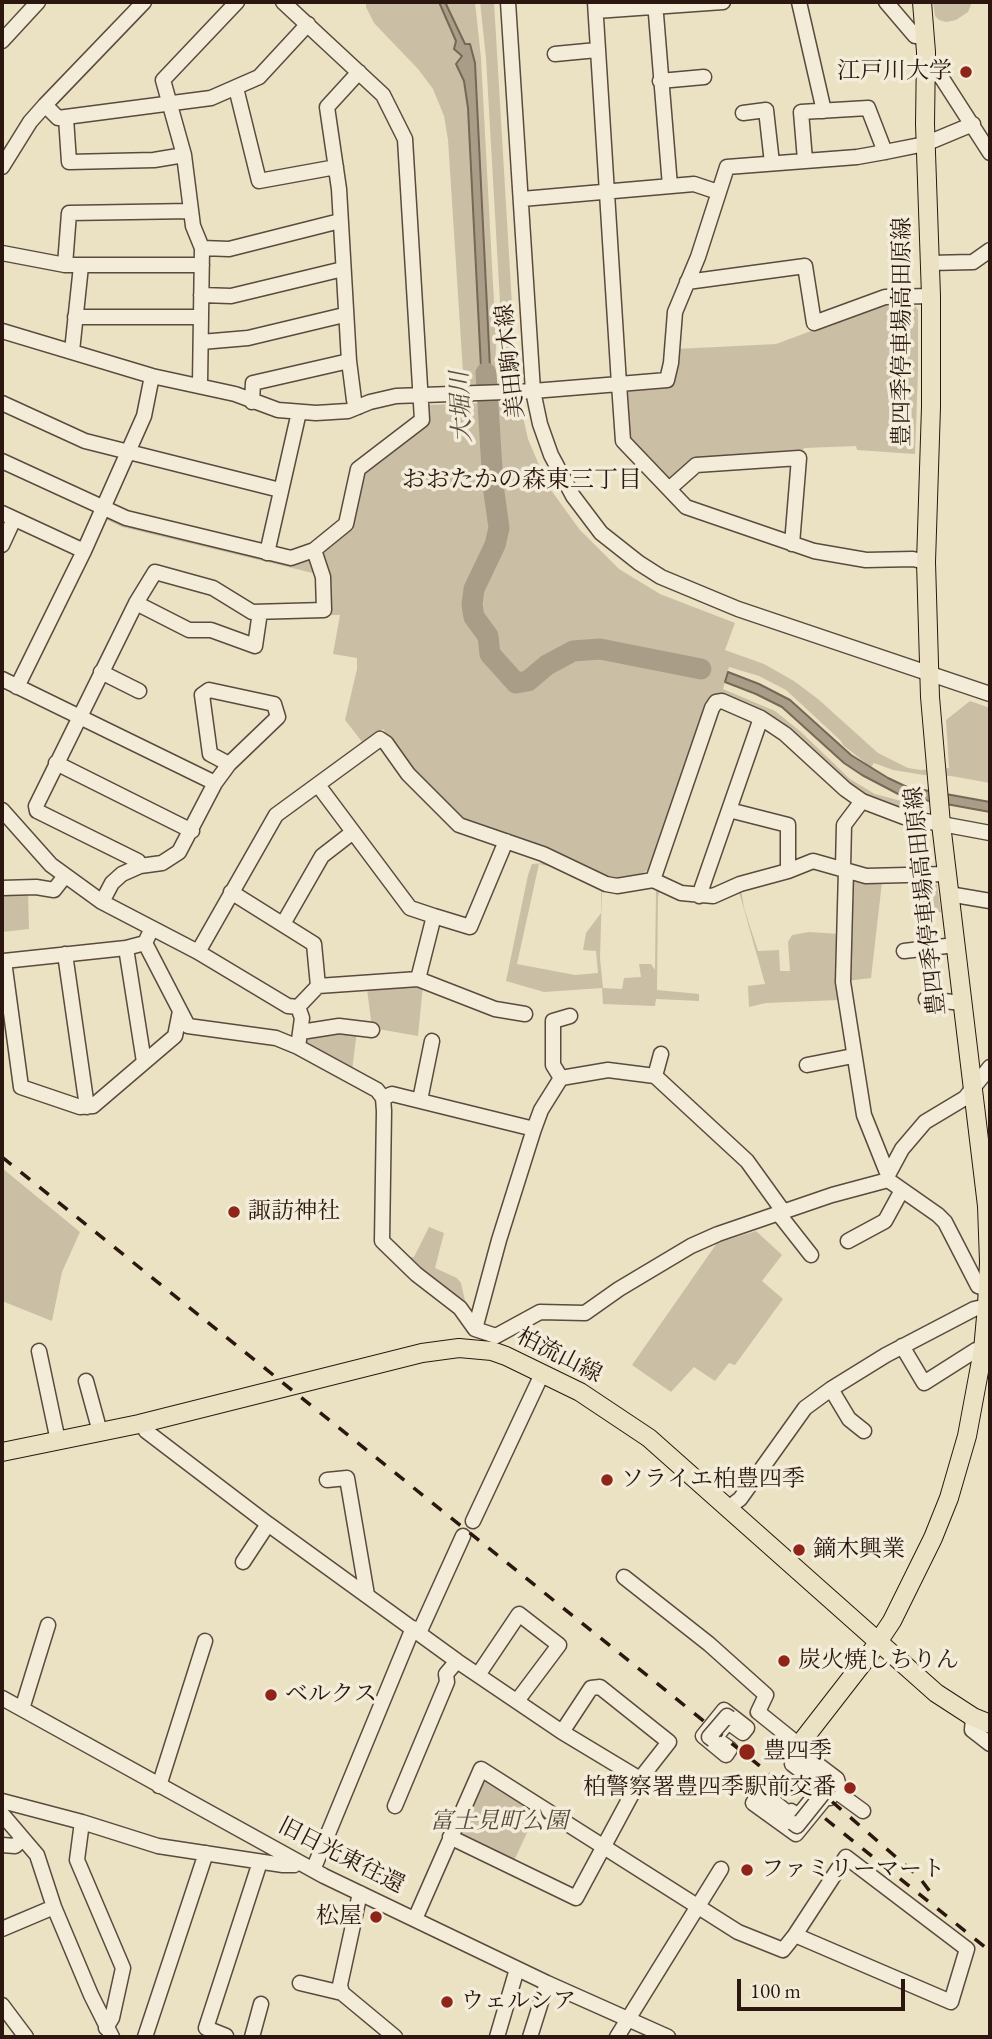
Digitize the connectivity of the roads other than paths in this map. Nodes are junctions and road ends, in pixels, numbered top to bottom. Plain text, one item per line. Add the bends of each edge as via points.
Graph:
1 (38, 2) edge
2 (144, 2) edge
3 (237, 2) edge
4 (284, 2) edge
5 (508, 2) edge
6 (723, 2) edge
7 (799, 2) edge
8 (886, 2) edge
9 (922, 2) edge
10 (655, 4) edge
11 (595, 7) edge
12 (308, 24) junction
13 (925, 36) junction
14 (2, 41) edge
15 (597, 50) junction
16 (556, 54) dead end
17 (926, 68) junction
18 (359, 72) junction
19 (704, 78) dead end
20 (660, 81) junction
21 (236, 88) junction
22 (170, 104) junction
23 (45, 105) junction
24 (824, 111) junction
25 (743, 113) dead end
26 (66, 118) junction
27 (973, 124) junction
28 (925, 144) junction
29 (885, 152) junction
30 (990, 152) edge
31 (184, 155) junction
32 (805, 160) junction
33 (772, 163) junction
34 (2, 167) edge
35 (336, 167) junction
36 (670, 186) junction
37 (606, 192) junction
38 (718, 192) junction
39 (522, 199) junction
40 (191, 211) junction
41 (340, 221) junction
42 (202, 248) junction
43 (990, 250) edge
44 (2, 253) edge
45 (930, 263) junction
46 (65, 265) junction
47 (202, 265) junction
48 (80, 266) junction
49 (343, 269) junction
50 (687, 282) junction
51 (201, 295) junction
52 (931, 296) junction
53 (345, 316) junction
54 (75, 317) junction
55 (201, 317) junction
56 (2, 331) edge
57 (201, 342) junction
58 (72, 352) junction
59 (349, 362) junction
60 (152, 376) junction
61 (200, 384) junction
62 (619, 384) junction
63 (533, 391) junction
64 (420, 395) junction
65 (252, 402) junction
66 (2, 403) edge
67 (358, 407) junction
68 (299, 412) junction
69 (128, 452) junction
70 (2, 461) edge
71 (668, 489) junction
72 (280, 491) junction
73 (104, 508) junction
74 (8, 516) edge
75 (792, 544) junction
76 (2, 545) edge
77 (314, 550) junction
78 (84, 551) junction
79 (267, 553) junction
80 (926, 562) junction
81 (136, 603) junction
82 (260, 612) junction
83 (101, 672) junction
84 (937, 675) junction
85 (2, 679) edge
86 (17, 687) junction
87 (139, 691) dead end
88 (990, 694) edge
89 (79, 718) junction
90 (761, 718) junction
91 (56, 763) junction
92 (229, 764) junction
93 (215, 783) junction
94 (318, 785) junction
95 (862, 801) junction
96 (2, 810) edge
97 (729, 810) junction
98 (940, 820) junction
99 (192, 831) junction
100 (353, 832) junction
101 (990, 833) edge
102 (506, 841) junction
103 (140, 866) junction
104 (845, 869) junction
105 (788, 872) junction
106 (947, 874) junction
107 (65, 876) junction
108 (653, 880) junction
109 (2, 888) edge
110 (230, 892) junction
111 (949, 894) junction
112 (699, 896) junction
113 (990, 901) edge
114 (102, 902) junction
115 (435, 916) junction
116 (283, 924) junction
117 (152, 928) junction
118 (145, 943) junction
119 (955, 945) junction
120 (126, 948) junction
121 (904, 951) dead end
122 (198, 952) junction
123 (65, 954) junction
124 (418, 979) junction
125 (318, 986) junction
126 (926, 999) dead end
127 (962, 1003) junction
128 (298, 1007) junction
129 (180, 1012) junction
130 (525, 1014) dead end
131 (570, 1016) dead end
132 (372, 1030) dead end
133 (300, 1040) junction
134 (432, 1041) dead end
135 (661, 1054) dead end
136 (853, 1056) junction
137 (144, 1062) junction
138 (807, 1065) dead end
139 (990, 1068) edge
140 (654, 1076) junction
141 (561, 1078) junction
142 (972, 1091) junction
143 (383, 1098) junction
144 (420, 1100) junction
145 (87, 1107) junction
146 (983, 1128) edge
147 (534, 1129) junction
148 (888, 1178) junction
149 (902, 1191) junction
150 (780, 1212) junction
151 (848, 1241) dead end
152 (811, 1255) dead end
153 (988, 1298) junction
154 (475, 1329) junction
155 (986, 1342) edge
156 (494, 1343) junction
157 (902, 1346) junction
158 (39, 1350) dead end
159 (542, 1374) junction
160 (86, 1381) dead end
161 (831, 1389) junction
162 (142, 1423) junction
163 (864, 1431) dead end
164 (100, 1432) junction
165 (58, 1441) junction
166 (2, 1452) edge
167 (327, 1480) dead end
168 (728, 1508) junction
169 (473, 1521) dead end
170 (268, 1524) junction
171 (463, 1536) dead end
172 (243, 1562) dead end
173 (624, 1577) dead end
174 (366, 1595) junction
175 (47, 1625) dead end
176 (416, 1630) junction
177 (205, 1642) dead end
178 (879, 1642) junction
179 (457, 1661) junction
180 (478, 1675) junction
181 (2, 1698) edge
182 (517, 1701) junction
183 (22, 1709) junction
184 (973, 1717) junction
185 (730, 1718) dead end
186 (990, 1724) edge
187 (562, 1732) junction
188 (713, 1740) dead end
189 (990, 1744) edge
190 (799, 1745) junction
191 (792, 1764) joint
192 (640, 1780) junction
193 (824, 1782) dead end
194 (159, 1786) junction
195 (2, 1801) edge
196 (395, 1806) dead end
197 (863, 1811) dead end
198 (2, 1814) edge
199 (82, 1822) junction
200 (793, 1823) dead end
201 (450, 1837) junction
202 (23, 1839) junction
203 (2, 1845) edge
204 (603, 1846) junction
205 (206, 1853) junction
206 (296, 1861) junction
207 (260, 1862) junction
208 (721, 1869) dead end
209 (313, 1870) junction
210 (360, 1893) junction
211 (54, 1907) junction
212 (699, 1907) junction
213 (415, 1919) junction
214 (2, 1929) edge
215 (794, 1935) junction
216 (517, 1969) junction
217 (300, 1983) dead end
218 (547, 1983) junction
219 (342, 1993) junction
220 (261, 2004) dead end
221 (2, 2005) edge
222 (629, 2020) junction
223 (110, 2035) edge
224 (26, 2037) edge
225 (145, 2037) edge
226 (228, 2037) edge
227 (252, 2037) edge
228 (395, 2037) edge
229 (496, 2037) edge
230 (530, 2037) edge
231 (617, 2037) edge
232 (668, 2037) edge

1 - 14 street
2 - 23 street
3 - 22 street via 163,80
4 - 12 street
5 - 39 street, 美田駒木線
6 - 10 street
7 - 24 street
8 - 13 street via 915,36
9 - 13 main road, 豊四季停車場高田原線
10 - 11 street
10 - 20 street
11 - 15 street
12 - 18 street
12 - 21 street via 259,77
13 - 17 main road, 豊四季停車場高田原線
15 - 16 street
15 - 37 street
17 - 27 street via 936,69
17 - 28 main road, 豊四季停車場高田原線
18 - 35 street via 327,107
18 - 64 street via 383,94 405,139
19 - 20 street
20 - 36 street
21 - 22 street via 211,99
21 - 35 street via 258,181
22 - 26 street
22 - 31 street
23 - 26 street via 58,118
23 - 34 street
24 - 29 street via 868,108
24 - 32 street via 801,112
25 - 33 street via 766,110
26 - 31 street via 69,162
27 - 28 street
27 - 30 street
28 - 29 street
28 - 45 main road, 豊四季停車場高田原線
29 - 32 street
31 - 40 street
32 - 33 street
33 - 38 street via 727,167
35 - 41 street
36 - 37 street
36 - 38 street via 694,184
37 - 39 street
37 - 62 street
38 - 50 street
39 - 63 street, 美田駒木線
40 - 42 street
40 - 46 street via 69,213
41 - 42 street via 229,249
41 - 49 street
42 - 47 street
43 - 45 street via 974,262
44 - 46 street
45 - 52 main road, 豊四季停車場高田原線
46 - 48 street
47 - 48 street
47 - 51 street
48 - 54 street
49 - 51 street via 230,296
49 - 53 street
50 - 52 street via 805,266 814,323 885,297
50 - 62 street via 675,313 667,380
51 - 55 street
52 - 80 main road, 豊四季停車場高田原線
53 - 57 street via 248,338
53 - 59 street
54 - 55 street
54 - 58 street
55 - 57 street
56 - 58 street
57 - 61 street
58 - 60 street
59 - 65 street via 253,383
59 - 67 street
60 - 61 street
60 - 69 street via 144,416
61 - 65 street
62 - 63 street
62 - 71 street via 623,441
63 - 64 street
63 - 84 street, 美田駒木線 via 551,455 573,496 601,533 639,563 738,609
64 - 67 street via 396,396
64 - 77 street via 422,420 358,469 346,524
65 - 68 street
66 - 69 street via 85,441
67 - 68 street
68 - 72 street
69 - 72 street
69 - 73 street
70 - 73 street
71 - 75 street via 686,507
71 - 75 street via 696,465 799,458
72 - 79 street
73 - 78 street
73 - 79 street via 126,518
74 - 76 street
74 - 78 street
75 - 80 street via 866,560
77 - 79 street via 291,558
77 - 82 street via 323,577 324,610
78 - 86 street
80 - 84 main road, 豊四季停車場高田原線
81 - 82 street via 155,572 213,588 252,612
81 - 82 street via 189,630 211,630 255,646
81 - 83 street
83 - 87 street
83 - 89 street
84 - 88 street, 美田駒木線
84 - 98 main road, 豊四季停車場高田原線
85 - 86 street
86 - 89 street
89 - 91 street
89 - 93 street
90 - 95 street
90 - 97 street
90 - 108 street via 716,702
91 - 99 street
91 - 103 street via 37,811
92 - 92 street via 210,754 202,695 209,690 274,704 278,717
92 - 93 street
93 - 99 street
94 - 100 street
94 - 102 street via 380,739 459,825
94 - 110 street via 275,815
95 - 98 street via 904,817
95 - 104 street via 844,825
96 - 107 street
97 - 105 street via 788,825
97 - 112 street
98 - 101 street
98 - 106 main road, 豊四季停車場高田原線
99 - 103 street via 168,860
100 - 115 street via 410,908
100 - 116 street via 322,856
102 - 108 street via 606,884
102 - 115 street via 470,927
103 - 114 street via 112,883
104 - 105 street via 813,860
104 - 106 street via 866,876
104 - 136 street via 843,982
105 - 112 street via 740,884 713,897
106 - 111 main road, 豊四季停車場高田原線
107 - 109 street via 54,890
107 - 114 street
108 - 112 street
110 - 116 street
110 - 122 street
111 - 113 street
111 - 119 main road, 豊四季停車場高田原線
114 - 117 street
115 - 124 street
116 - 125 street via 314,944
117 - 118 street
117 - 122 street
118 - 120 street
118 - 129 street
119 - 121 street
119 - 127 main road, 豊四季停車場高田原線
120 - 123 street
120 - 137 street
122 - 128 street via 288,1006
123 - 145 street
123 - 145 street via 4,961 21,1087
124 - 125 street
124 - 130 street via 495,1009
125 - 128 street
126 - 127 street
127 - 142 main road, 豊四季停車場高田原線
128 - 133 street
129 - 133 street via 188,1026
129 - 137 street via 175,1036
131 - 141 street via 553,1021 553,1065
132 - 133 street via 339,1026
133 - 143 street
134 - 144 street
135 - 140 street
136 - 138 street
136 - 148 street via 864,1115
137 - 145 street
139 - 142 street
140 - 141 street via 608,1070
140 - 150 street via 747,1161
141 - 147 street
142 - 146 main road, 豊四季停車場高田原線
142 - 148 street via 925,1122 902,1149
143 - 144 street via 392,1094
143 - 154 street via 382,1241 416,1275 460,1308
144 - 147 street
146 - 153 main road, 豊四季停車場高田原線
147 - 154 street
148 - 149 street
148 - 150 street
149 - 151 street via 885,1221
149 - 153 street via 945,1222
150 - 152 street
150 - 156 street via 691,1246 585,1313 540,1312
153 - 155 main road, 豊四季停車場高田原線
153 - 157 street
154 - 156 street
155 - 157 street via 924,1383
155 - 178 main road, 豊四季停車場高田原線 via 968,1436 949,1498 916,1576
156 - 159 main road, 柏流山線 via 506,1356
156 - 162 main road, 柏流山線 via 422,1353
157 - 161 street
158 - 165 street
159 - 168 main road, 柏流山線 via 631,1425
159 - 169 street
160 - 164 street
161 - 163 street via 849,1419
161 - 168 street via 805,1408 740,1499
162 - 164 main road, 柏流山線
162 - 170 street via 146,1431
164 - 165 main road, 柏流山線
165 - 166 main road, 柏流山線
167 - 174 street via 347,1478
168 - 178 main road, 柏流山線
170 - 172 street
170 - 174 street
171 - 176 street
173 - 190 street via 766,1695 758,1712
174 - 176 street
175 - 183 street
176 - 179 street
176 - 209 street
177 - 194 street
178 - 184 main road, 柏流山線 via 936,1693
178 - 190 main road, 豊四季停車場高田原線
179 - 180 street
179 - 196 street via 446,1674 447,1682
180 - 182 street
180 - 182 street via 519,1614 559,1645
181 - 183 street, 旧日光東往還
182 - 187 street
183 - 194 street, 旧日光東往還
184 - 186 main road, 柏流山線
184 - 189 street via 972,1730
185 - 188 street, bridge via 709,1737
187 - 192 street
187 - 192 street via 592,1688 600,1687 669,1742
190 - 197 street via 837,1779 841,1795
191 - 191 street via 801,1754 836,1784 830,1798 827,1796 796,1834 753,1803 762,1792 797,1816 822,1787
192 - 204 street
193 - 200 street, bridge via 829,1786 797,1826
194 - 206 street, 旧日光東往還
195 - 199 street
198 - 202 street
199 - 205 street via 158,1846
199 - 223 street via 77,1860 123,1968
201 - 204 street via 576,1898
201 - 204 street via 481,1769
201 - 213 street
202 - 203 street via 15,1846
202 - 211 street via 37,1855
204 - 212 street
205 - 207 street
205 - 225 street
206 - 207 street via 294,1865
206 - 209 street, 旧日光東往還
207 - 226 street via 206,2028
208 - 212 street
209 - 210 street, 旧日光東往還
210 - 213 street, 旧日光東往還
210 - 219 street
211 - 214 street
211 - 223 street
212 - 215 street via 738,1932 783,1950
212 - 222 street
213 - 216 street, 旧日光東往還
215 - 215 street via 951,2002 967,1950 846,1857
216 - 218 street, 旧日光東往還
216 - 229 street
217 - 219 street
218 - 222 street, 旧日光東往還
218 - 230 street
219 - 228 street
220 - 227 street
221 - 224 street
222 - 231 street
222 - 232 street, 旧日光東往還

